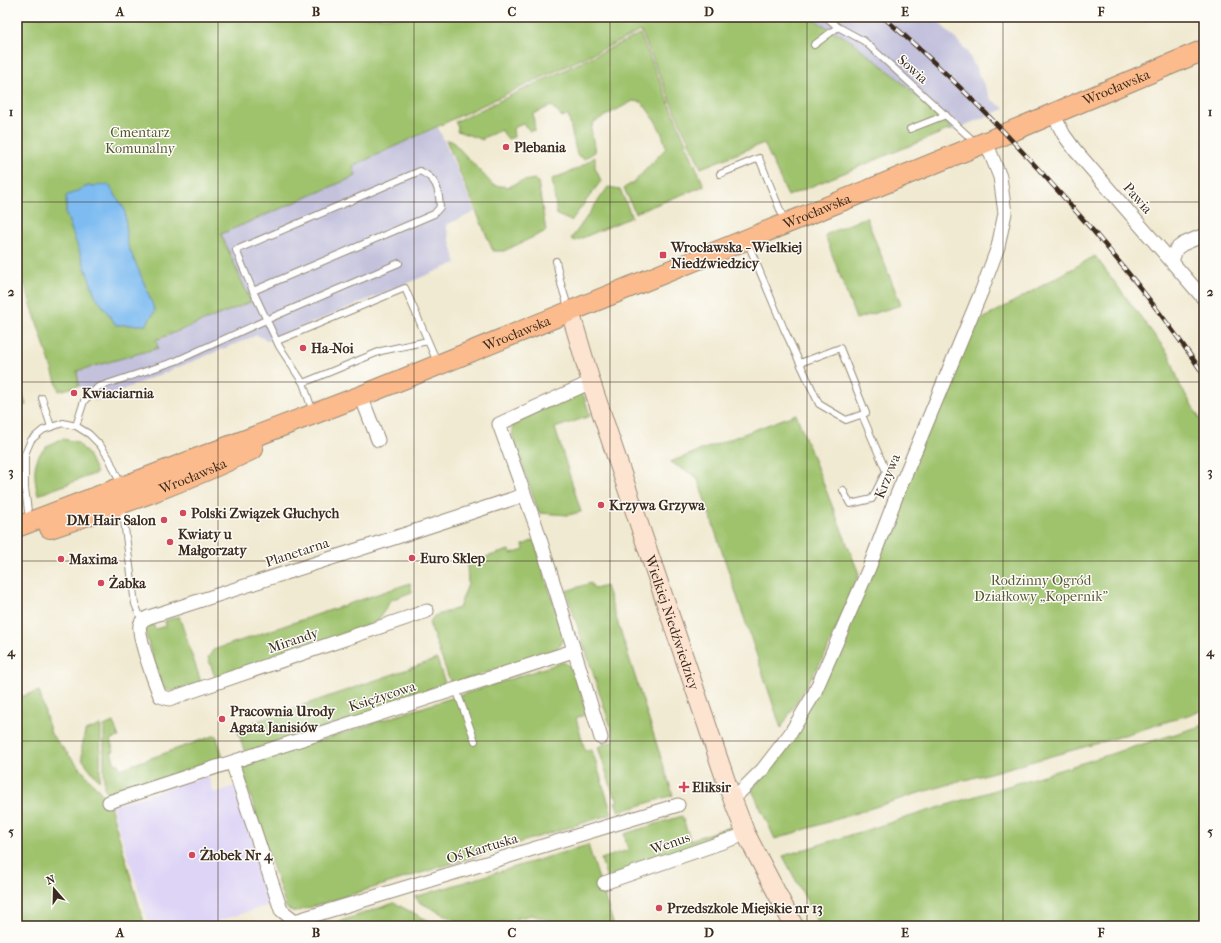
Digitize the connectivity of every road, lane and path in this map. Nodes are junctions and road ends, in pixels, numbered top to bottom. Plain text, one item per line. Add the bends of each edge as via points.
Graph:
1 (826, 17) edge
2 (838, 27) junction
3 (814, 45) dead end
4 (1204, 50) edge
5 (1053, 114) junction
6 (946, 115) junction
7 (910, 130) dead end
8 (982, 144) junction
9 (720, 174) dead end
10 (786, 223) junction
11 (1204, 235) edge
12 (746, 240) junction
13 (556, 262) dead end
14 (1172, 262) junction
15 (399, 263) dead end
16 (253, 291) junction
17 (1204, 299) edge
18 (570, 311) junction
19 (266, 320) junction
20 (277, 341) junction
21 (428, 341) junction
22 (800, 363) junction
23 (438, 364) junction
24 (590, 382) junction
25 (303, 383) junction
26 (361, 396) junction
27 (42, 398) dead end
28 (314, 413) junction
29 (862, 414) junction
30 (76, 426) junction
31 (51, 427) junction
32 (378, 440) dead end
33 (843, 490) dead end
34 (122, 495) junction
35 (524, 495) junction
36 (21, 528) edge
37 (427, 611) dead end
38 (142, 621) junction
39 (573, 651) junction
40 (456, 689) junction
41 (601, 738) dead end
42 (475, 741) dead end
43 (232, 762) junction
44 (733, 799) junction
45 (109, 802) dead end
46 (678, 805) dead end
47 (746, 834) junction
48 (604, 883) dead end
49 (794, 926) edge

1 - 2 lane, Sowia
2 - 3 lane
2 - 6 lane, Sowia via 864,41
4 - 5 main road, Wrocławska
5 - 8 main road, Wrocławska
5 - 14 street, Pawia via 1075,150
6 - 7 lane
6 - 8 lane, Sowia
8 - 10 main road, Wrocławska
8 - 44 street, Krzywa via 1000,177 1005,213 998,247 982,290 869,568 814,694 790,734 763,769
9 - 10 lane via 759,158
10 - 12 main road, Wrocławska
11 - 14 street via 1176,249
12 - 18 main road, Wrocławska
12 - 22 lane
13 - 18 lane
14 - 17 street, Pawia
15 - 19 lane
16 - 16 lane via 434,214 440,207 440,195 434,182 420,171 236,250
16 - 19 lane
18 - 23 main road, Wrocławska
18 - 24 street, Wielkiej Niedźwiedzicy
19 - 20 lane
19 - 30 lane via 176,361 98,387 84,402
20 - 21 lane via 405,288
20 - 25 lane
21 - 23 lane
21 - 25 lane via 382,351
22 - 29 lane via 819,404 846,420
22 - 29 lane via 840,348 866,413
23 - 26 main road, Wrocławska
24 - 35 street via 499,424
24 - 44 street, Wielkiej Niedźwiedzicy
25 - 28 lane
26 - 28 main road, Wrocławska
26 - 32 street
26 - 34 main road, Wrocławska via 224,463
27 - 31 lane
28 - 34 main road, Wrocławska
29 - 33 lane via 886,471 872,498 850,504
30 - 31 lane via 63,423
30 - 34 lane via 89,434 109,458
31 - 36 lane via 31,440 25,454
34 - 36 main road, Wrocławska
34 - 38 lane via 135,604
35 - 38 street, Planetarna
35 - 39 street via 536,526
37 - 38 street, Mirandy via 169,699 160,696 142,643 139,627
39 - 40 street, Księżycowa
39 - 41 street
40 - 42 lane
40 - 43 street, Księżycowa
43 - 45 street, Księżycowa
43 - 46 street, Oś Kartuska via 281,910 295,920
44 - 47 street, Wielkiej Niedźwiedzicy
47 - 48 street, Wenus
47 - 49 street, Wielkiej Niedźwiedzicy

